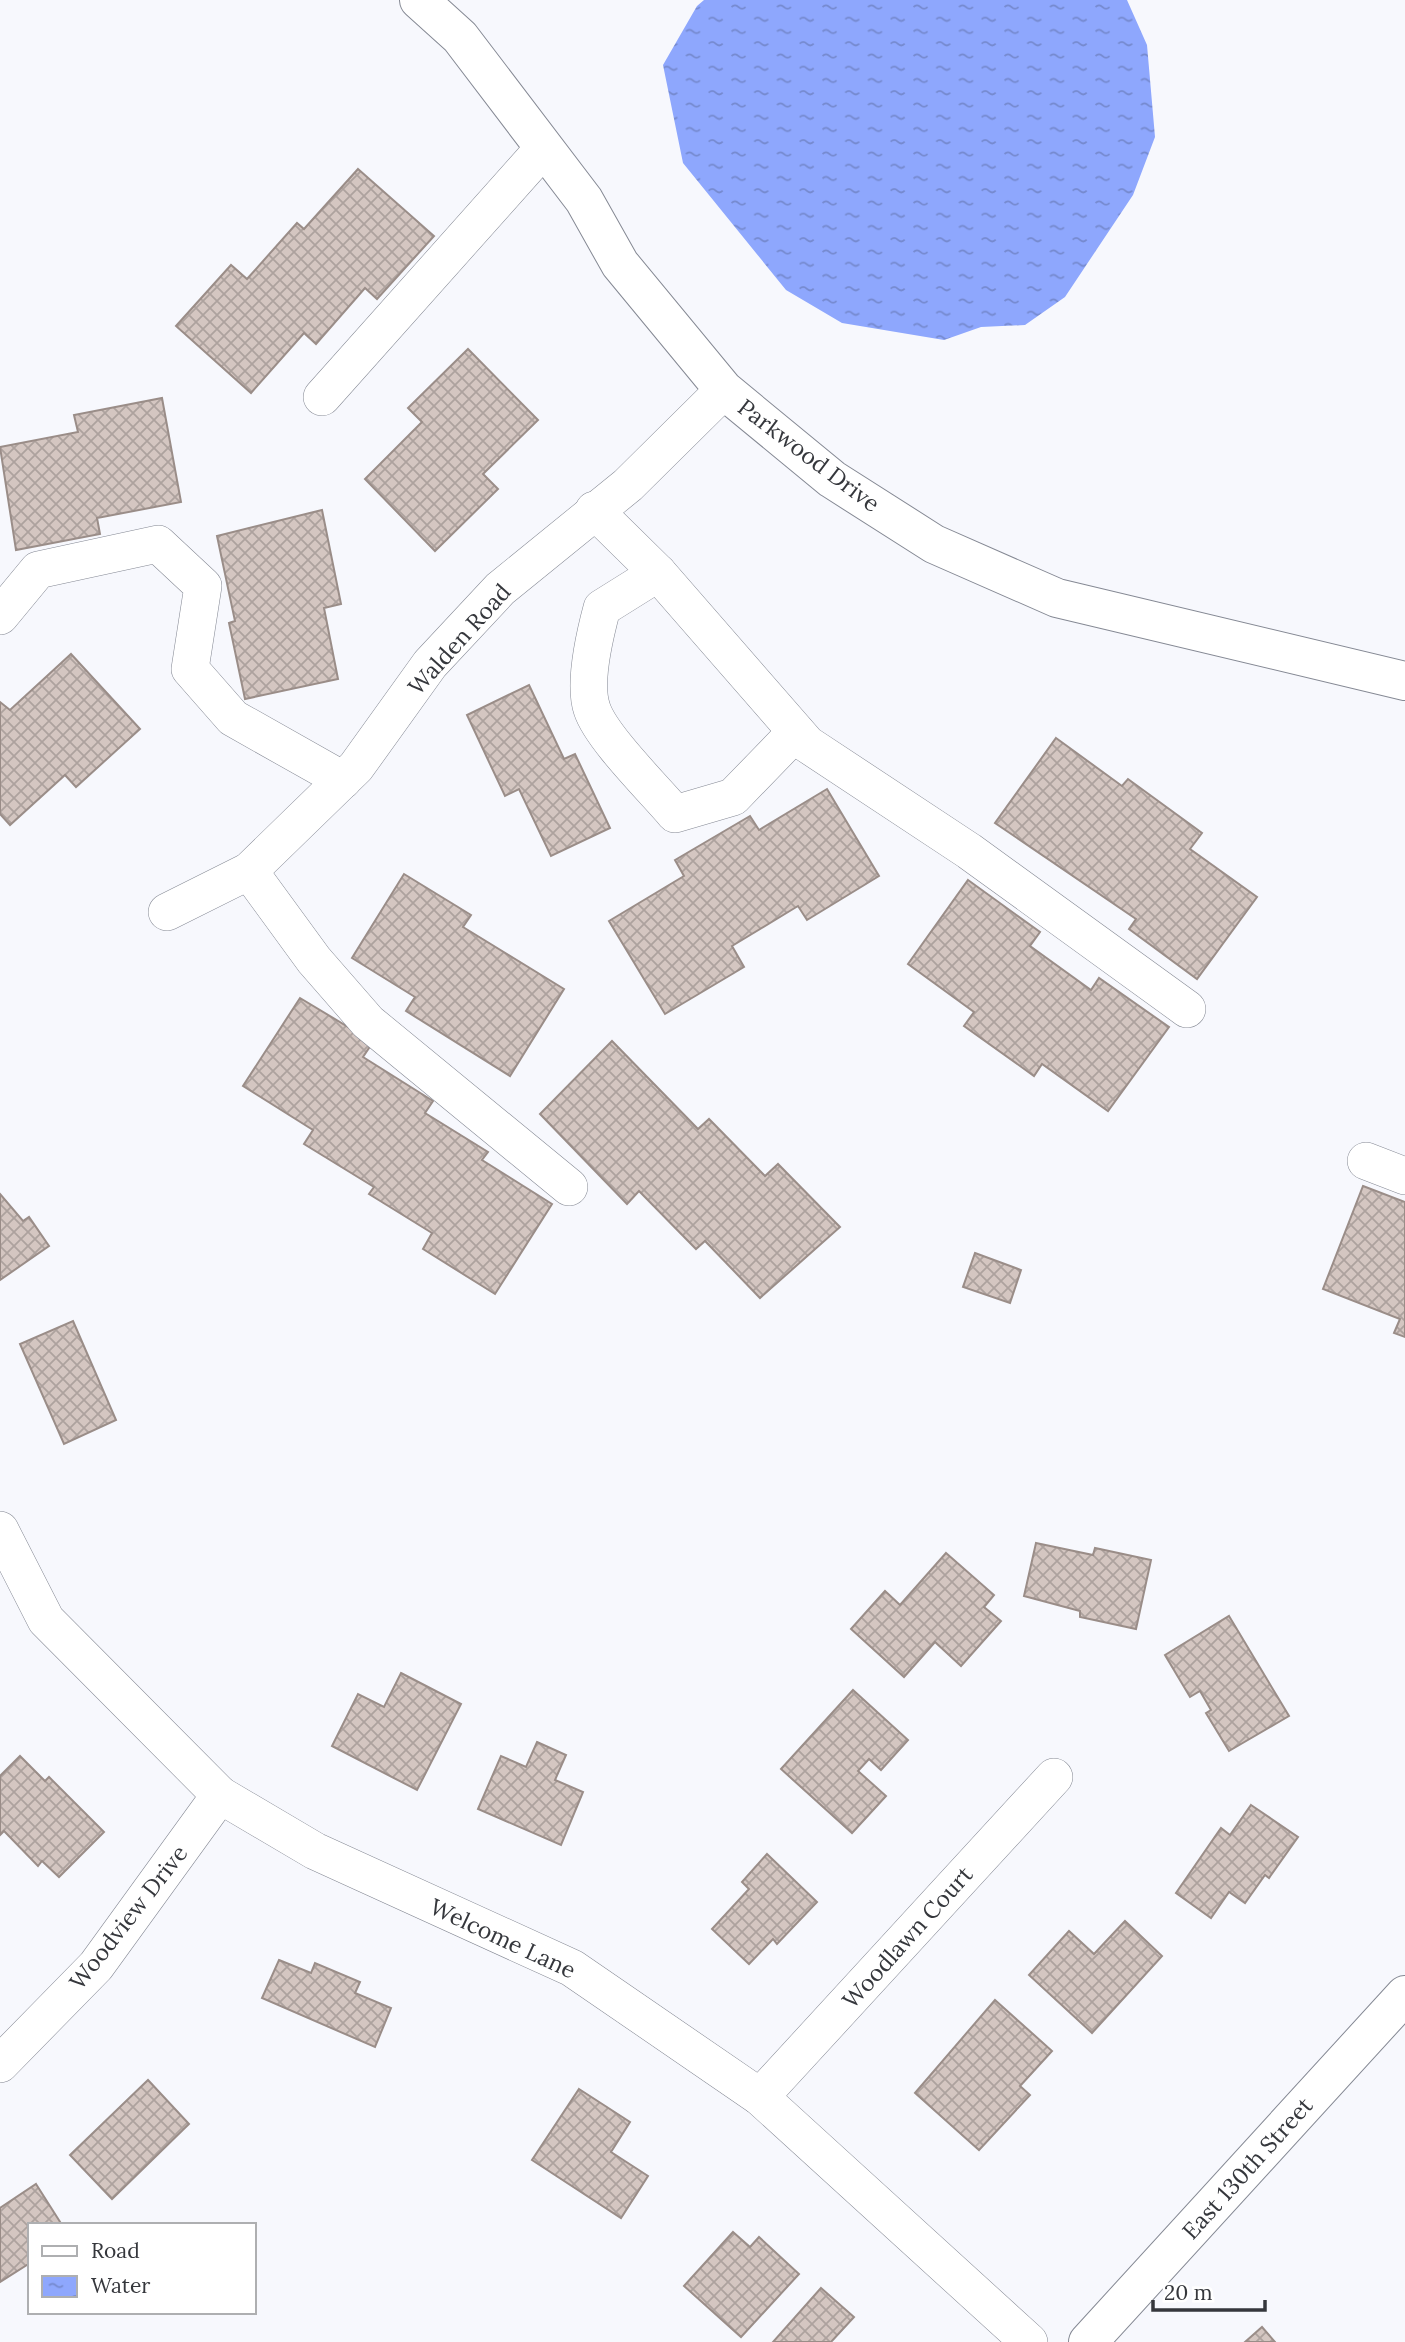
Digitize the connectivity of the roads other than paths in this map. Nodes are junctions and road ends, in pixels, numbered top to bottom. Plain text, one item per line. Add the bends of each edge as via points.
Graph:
1 (419, 0) edge
2 (544, 148) junction
3 (724, 390) junction
4 (322, 397) dead end
5 (594, 510) junction
6 (658, 573) junction
7 (0, 616) edge
8 (1405, 681) edge
9 (796, 732) junction
10 (343, 780) junction
11 (249, 871) junction
12 (167, 912) dead end
13 (1187, 1009) dead end
14 (1366, 1161) dead end
15 (1405, 1176) edge
16 (569, 1187) dead end
17 (0, 1530) edge
18 (1054, 1777) dead end
19 (219, 1795) junction
20 (1405, 1995) edge
21 (0, 2064) edge
22 (760, 2097) junction
23 (1029, 2342) edge
24 (1088, 2342) edge

1 - 2 street, Parkwood Drive via 460,37
2 - 3 street, Parkwood Drive via 584,200 620,264
2 - 4 street
3 - 5 street, Walden Road via 628,485
3 - 8 street, Parkwood Drive via 832,479 934,544 1057,598
5 - 6 street
5 - 10 street, Walden Road via 500,589 430,664
6 - 9 street
6 - 9 street via 602,608 590,649 592,708 626,758 675,814 733,797
7 - 10 street via 38,570 158,544 203,586 190,670 233,718
9 - 13 street
10 - 11 street, Walden Road
11 - 12 street, Walden Road
11 - 16 street via 314,960 368,1022
14 - 15 street
17 - 19 street, Welcome Lane via 46,1620
18 - 22 street, Woodlawn Court
19 - 21 street, Woodview Drive via 96,1966
19 - 22 street, Welcome Lane via 315,1851 572,1968
20 - 24 street, East 130th Street
22 - 23 street, Welcome Lane

